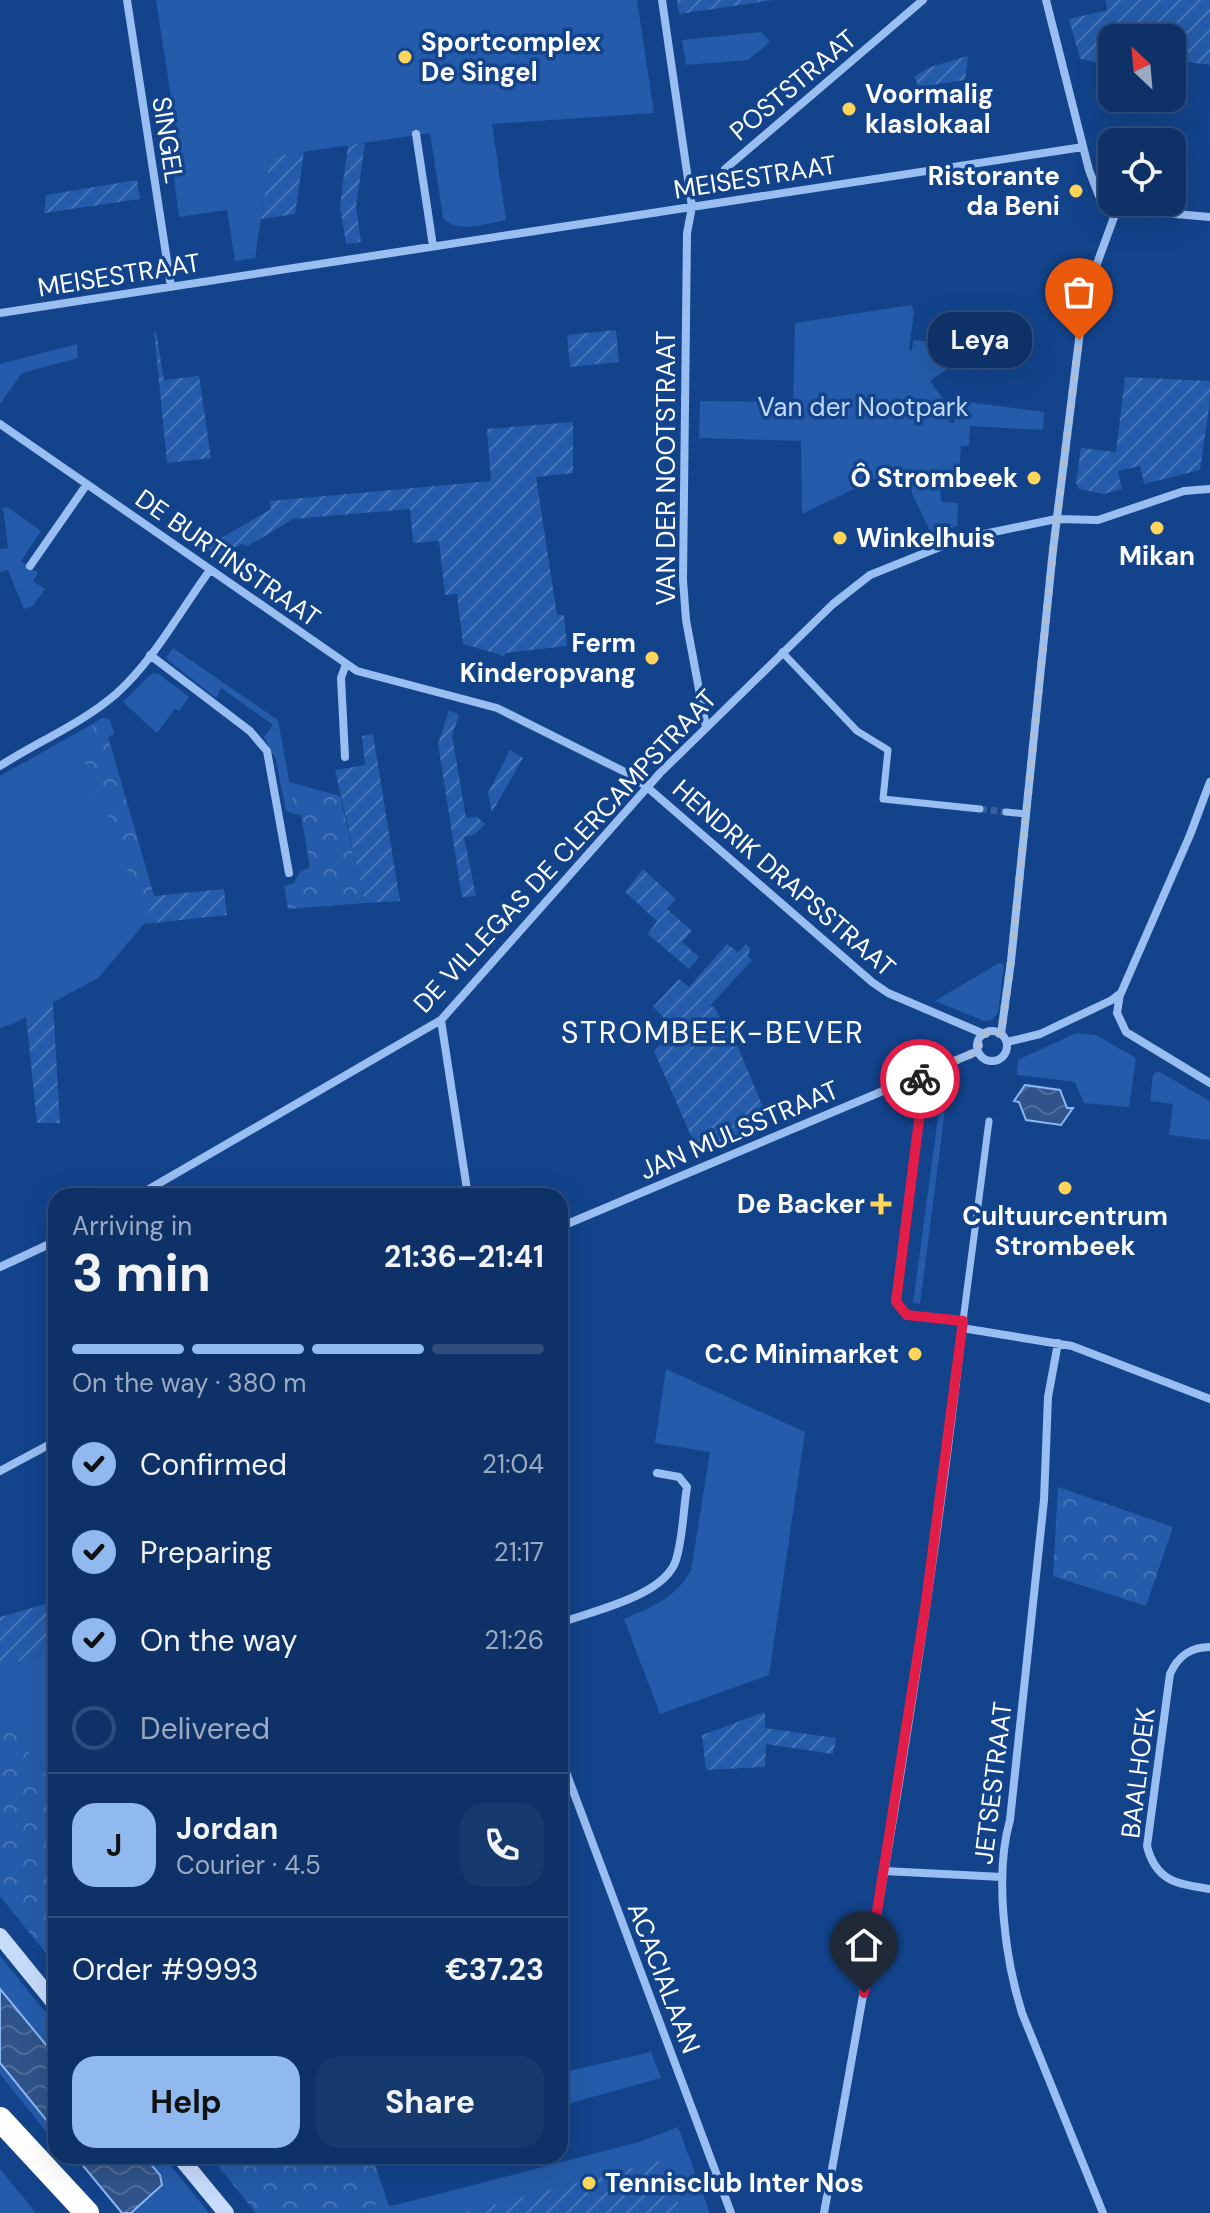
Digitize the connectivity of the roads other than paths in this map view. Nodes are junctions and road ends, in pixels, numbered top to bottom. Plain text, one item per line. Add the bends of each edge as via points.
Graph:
1 (127, 0) edge
2 (662, 0) edge
3 (923, 0) edge
4 (1046, 0) edge
5 (416, 134) dead end
6 (1083, 147) junction
7 (725, 169) dead end
8 (1098, 193) edge
9 (692, 207) junction
10 (1186, 215) edge
11 (1114, 216) edge
12 (1210, 217) edge
13 (433, 246) junction
14 (171, 287) junction
15 (0, 313) edge
16 (0, 424) edge
17 (87, 484) junction
18 (1206, 489) edge
19 (1056, 519) junction
20 (30, 566) dead end
21 (210, 570) junction
22 (782, 652) junction
23 (150, 655) junction
24 (346, 664) junction
25 (706, 727) junction
26 (345, 757) dead end
27 (0, 766) edge
28 (1210, 782) edge
29 (647, 787) junction
30 (1202, 805) junction
31 (980, 809) tunnel mouth
32 (1210, 811) edge
33 (1006, 812) tunnel mouth
34 (1026, 814) junction
35 (289, 873) dead end
36 (1121, 993) junction
37 (441, 1020) junction
38 (984, 1034) junction
39 (1004, 1038) junction
40 (978, 1051) junction
41 (920, 1076) junction
42 (1210, 1083) edge
43 (989, 1121) dead end
44 (151, 1188) edge
45 (467, 1188) edge
46 (568, 1224) edge
47 (48, 1245) edge
48 (0, 1267) edge
49 (963, 1325) junction
50 (1058, 1343) junction
51 (1210, 1399) edge
52 (48, 1445) edge
53 (0, 1471) edge
54 (657, 1473) dead end
55 (568, 1620) edge
56 (1210, 1647) edge
57 (568, 1777) edge
58 (884, 1871) junction
59 (1002, 1877) junction
60 (1210, 1889) edge
61 (0, 1936) edge
62 (48, 1995) edge
63 (0, 2119) edge
64 (0, 2131) edge
65 (186, 2164) edge
66 (67, 2213) edge
67 (87, 2213) edge
68 (226, 2213) edge
69 (731, 2213) edge
70 (824, 2213) edge
71 (1103, 2213) edge

1 - 14 street, SINGEL
2 - 9 street
3 - 7 street, POSTSTRAAT
4 - 6 street
5 - 13 street
6 - 8 street
6 - 9 street, MEISESTRAAT
9 - 13 street, MEISESTRAAT
9 - 25 street, VAN DER NOOTSTRAAT via 687,233 683,589
10 - 12 street
11 - 19 street via 1086,291
13 - 14 street, MEISESTRAAT
14 - 15 street, MEISESTRAAT
16 - 17 street, DE BURTINSTRAAT
17 - 20 street
17 - 21 street, DE BURTINSTRAAT
18 - 19 street, DE VILLEGAS DE CLERCAMPSTRAAT via 1098,520
19 - 22 street, DE VILLEGAS DE CLERCAMPSTRAAT via 960,539 870,575
19 - 34 street
21 - 23 street
21 - 24 street, DE BURTINSTRAAT
22 - 25 street, DE VILLEGAS DE CLERCAMPSTRAAT
22 - 31 street via 857,731 888,750 883,799
23 - 27 street via 97,709
23 - 35 street via 250,731 267,751
24 - 26 street via 341,678
24 - 29 street, DE BURTINSTRAAT via 497,708
25 - 29 street, DE VILLEGAS DE CLERCAMPSTRAAT
28 - 30 street
29 - 37 street, DE VILLEGAS DE CLERCAMPSTRAAT
29 - 38 street, HENDRIK DRAPSSTRAAT via 879,988
30 - 32 street
30 - 36 street
33 - 34 street
34 - 39 street
36 - 39 street via 1040,1034
36 - 42 street via 1117,1013 1126,1032
37 - 44 street, DE VILLEGAS DE CLERCAMPSTRAAT
37 - 45 street
38 - 39 street via 992,1031
38 - 40 street
39 - 40 street via 1005,1055 997,1060
40 - 41 street, JAN MULSSTRAAT
41 - 46 street, JAN MULSSTRAAT
41 - 49 street via 896,1302 907,1315
43 - 49 street
47 - 48 street
49 - 50 street
49 - 58 street
50 - 51 street
50 - 59 street, JETSESTRAAT via 1048,1397 1040,1546
52 - 53 street
54 - 55 street via 679,1477 687,1487 672,1570 645,1592
56 - 60 street, BAALHOEK via 1183,1654 1170,1674 1147,1846 1164,1876
57 - 69 street, ACACIALAAN
58 - 59 street
58 - 70 street
59 - 71 street, JETSESTRAAT via 1017,1999
61 - 62 main road
63 - 67 highway
64 - 66 highway
65 - 68 main road

